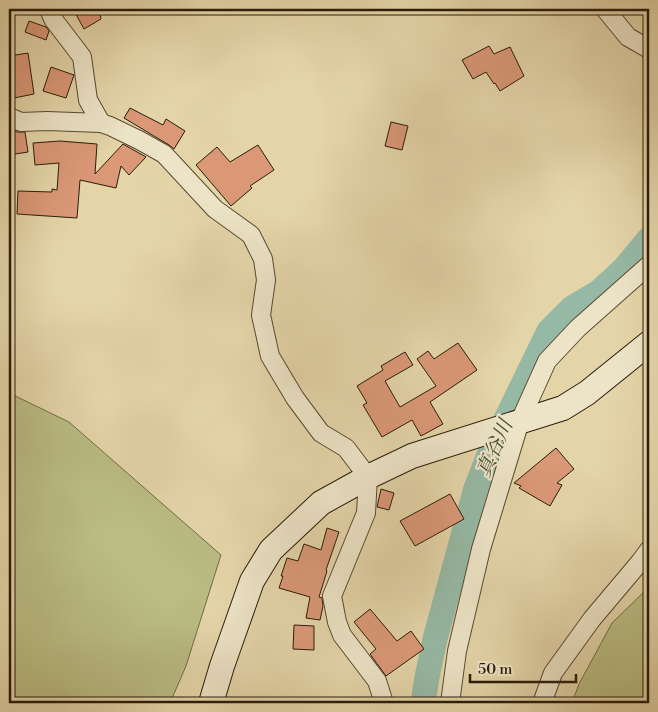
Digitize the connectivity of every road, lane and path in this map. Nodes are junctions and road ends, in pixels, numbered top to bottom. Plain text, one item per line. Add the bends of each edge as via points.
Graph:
1 (49, 9) edge
2 (605, 9) edge
3 (649, 49) edge
4 (9, 117) edge
5 (100, 123) junction
6 (649, 265) edge
7 (649, 343) edge
8 (515, 423) junction
9 (368, 477) junction
10 (649, 550) edge
11 (211, 703) edge
12 (384, 703) edge
13 (450, 703) edge
14 (542, 703) edge

1 - 5 street via 82,57 88,100
2 - 3 street via 628,37
4 - 5 street via 21,122
5 - 9 street via 164,154 215,210 251,236 263,258 266,280 261,315 270,356 321,433 346,448
6 - 8 street via 578,328 547,361
7 - 8 street via 587,393 563,408
8 - 9 street via 412,456
8 - 13 street via 457,651
9 - 11 street via 321,503 271,550 252,581
9 - 12 street via 366,513 332,596 342,635 377,681
10 - 14 street via 553,673

